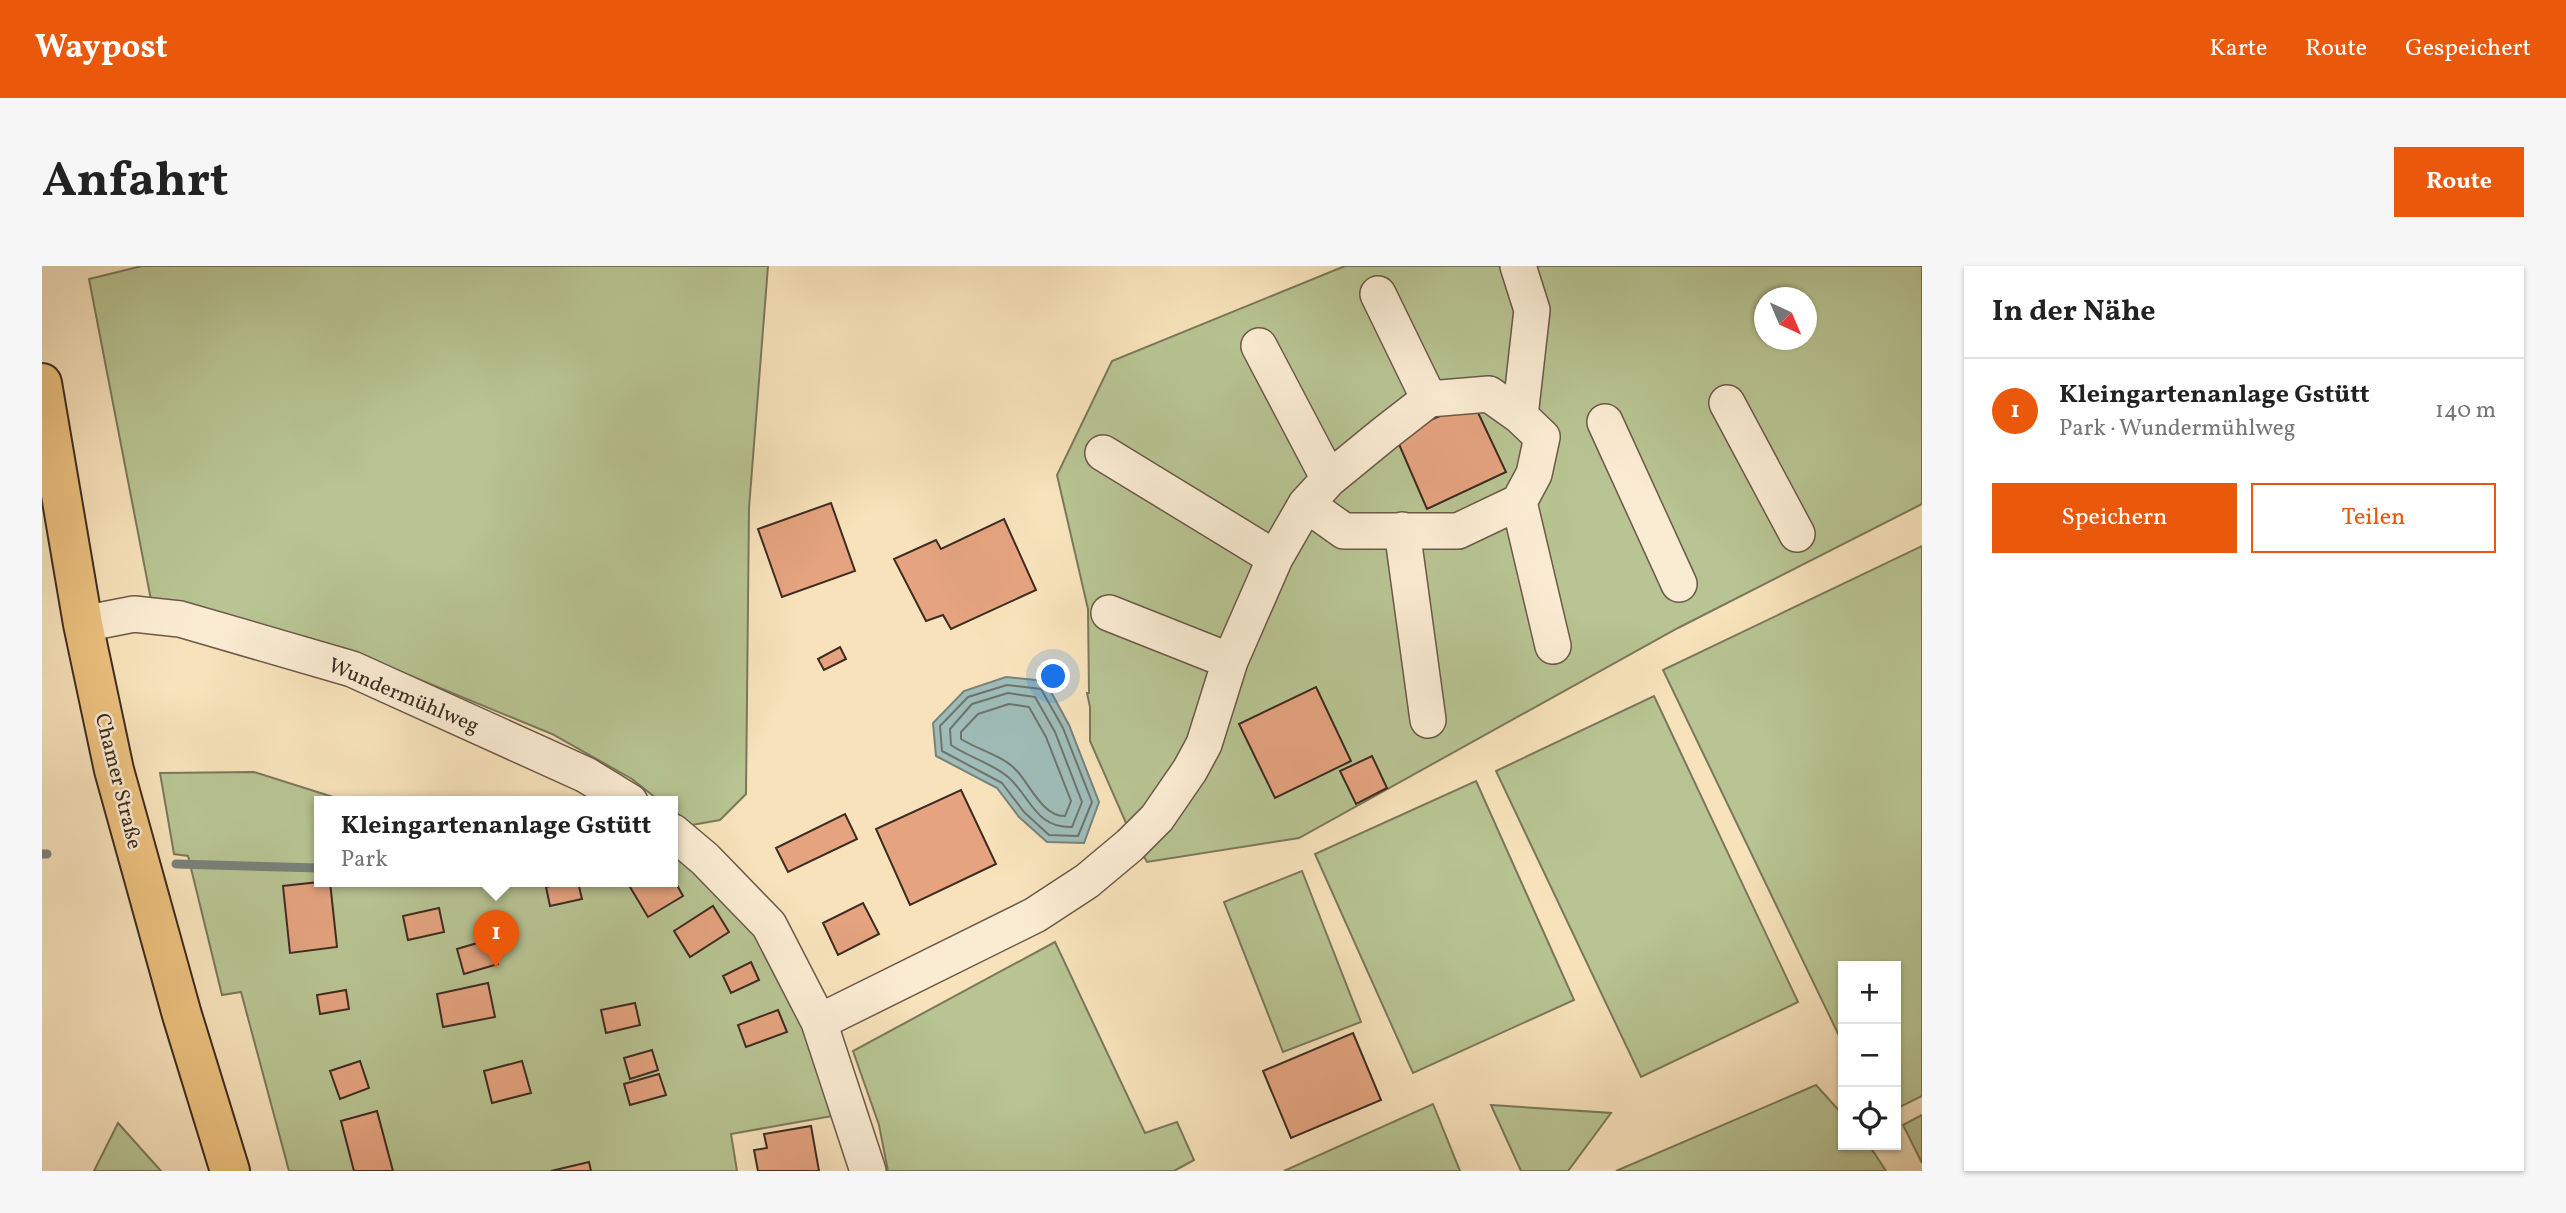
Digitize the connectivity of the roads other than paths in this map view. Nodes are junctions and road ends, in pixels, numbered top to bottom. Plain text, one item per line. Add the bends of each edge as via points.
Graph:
1 (1518, 266) edge
2 (1378, 293) dead end
3 (1259, 346) dead end
4 (42, 383) edge
5 (1429, 399) junction
6 (1727, 402) dead end
7 (1520, 416) junction
8 (1605, 422) dead end
9 (1103, 453) dead end
10 (1317, 491) junction
11 (1519, 502) junction
12 (52, 511) edge
13 (1402, 530) junction
14 (1797, 534) dead end
15 (1275, 558) junction
16 (1679, 584) dead end
17 (1109, 613) dead end
18 (83, 624) junction
19 (1553, 646) dead end
20 (1230, 661) junction
21 (1428, 720) dead end
22 (621, 796) edge
23 (678, 836) edge
24 (819, 1022) junction
25 (230, 1171) edge
26 (869, 1171) edge

1 - 7 street via 1532,310
2 - 5 street
3 - 10 street
4 - 12 main road, Chamer Straße
5 - 7 street via 1489,394
5 - 10 street
6 - 14 street
7 - 11 street via 1542,437 1534,474
8 - 16 street
9 - 15 street
10 - 13 street via 1344,531
10 - 15 street
11 - 13 street via 1458,531
11 - 19 street
12 - 18 main road, Chamer Straße
13 - 21 street
15 - 20 street
17 - 20 street
18 - 22 street, Wundermühlweg via 134,614 180,619 352,669 586,775
18 - 25 main road, Chamer Straße via 114,770
20 - 24 street via 1204,744 1190,770 1157,818 1129,845 1087,881 1035,915
23 - 24 street via 769,925
24 - 26 street

